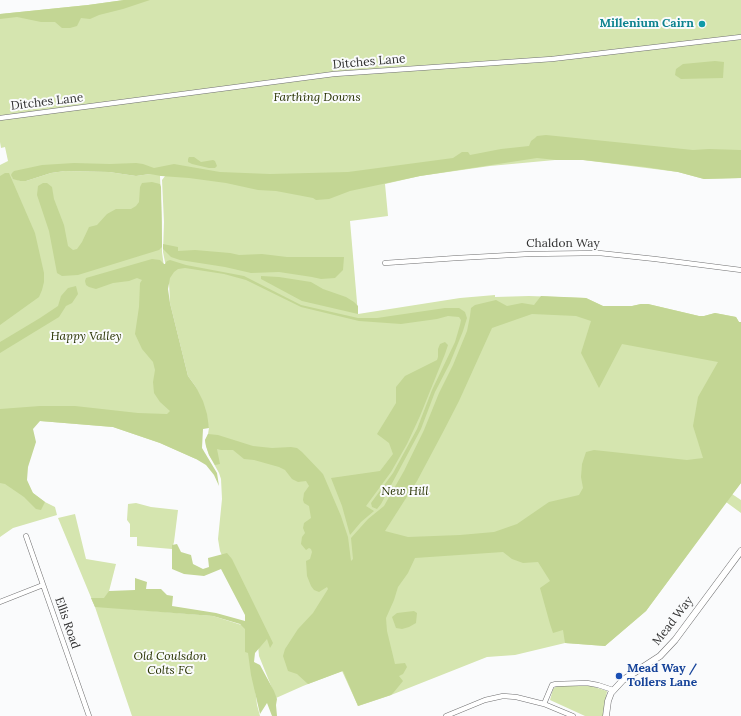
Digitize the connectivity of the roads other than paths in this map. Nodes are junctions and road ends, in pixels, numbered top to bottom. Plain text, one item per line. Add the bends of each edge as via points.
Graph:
1 (741, 37) edge
2 (0, 118) edge
3 (385, 263) dead end
4 (741, 270) edge
5 (26, 536) dead end
6 (741, 551) edge
7 (43, 585) junction
8 (0, 602) edge
9 (613, 690) junction
10 (544, 704) junction
11 (89, 716) edge
12 (446, 716) edge
13 (573, 716) edge
14 (606, 716) edge

1 - 2 street, Ditches Lane via 552,59 334,74
3 - 4 street, Chaldon Way via 513,255 599,253
5 - 7 street, Ellis Road
6 - 9 street, Mead Way via 675,640 660,656 623,680
7 - 8 street
7 - 11 street, Ellis Road
9 - 10 street via 587,683 556,684 552,686
9 - 14 street
10 - 12 street via 503,696 485,700
10 - 13 street

